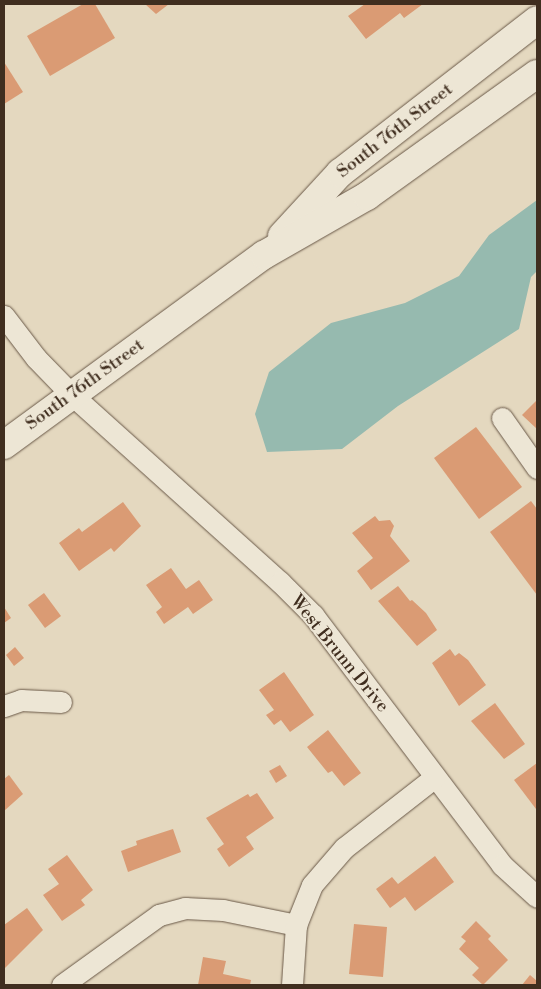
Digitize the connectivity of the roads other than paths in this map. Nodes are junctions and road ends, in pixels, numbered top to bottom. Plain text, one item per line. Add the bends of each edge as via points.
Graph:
1 (537, 20) edge
2 (537, 74) edge
3 (264, 255) junction
4 (4, 316) edge
5 (71, 394) junction
6 (502, 418) dead end
7 (4, 445) edge
8 (537, 468) edge
9 (61, 702) dead end
10 (4, 706) edge
11 (435, 777) junction
12 (537, 897) edge
13 (296, 925) junction
14 (62, 985) edge
15 (292, 985) edge

1 - 3 main road, South 76th Street via 340,173
2 - 3 main road, South 76th Street via 367,196
3 - 5 main road, South 76th Street
4 - 5 street, West Brunn Drive via 36,358
5 - 7 main road, South 76th Street
5 - 11 street, West Brunn Drive via 280,582 312,615
6 - 8 street
9 - 10 street via 21,700
11 - 12 street, West Brunn Drive via 502,865
11 - 13 street via 344,848 312,885
13 - 14 street via 223,910 185,908 159,915 143,925
13 - 15 street

